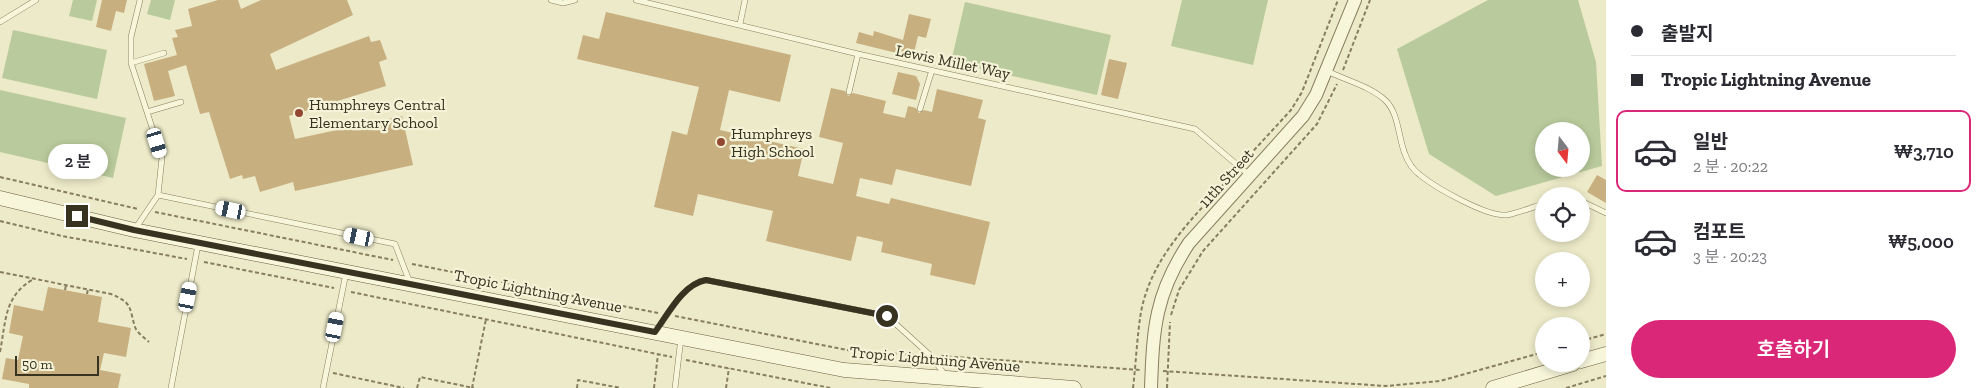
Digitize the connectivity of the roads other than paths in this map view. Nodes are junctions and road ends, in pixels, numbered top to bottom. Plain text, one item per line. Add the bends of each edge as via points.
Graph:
1 (36, 0) edge
2 (140, 0) edge
3 (551, 0) edge
4 (575, 0) edge
5 (636, 0) edge
6 (745, 0) edge
7 (1355, 0) edge
8 (0, 22) edge
9 (740, 24) junction
10 (164, 53) dead end
11 (858, 54) junction
12 (131, 63) junction
13 (932, 70) junction
14 (1326, 71) junction
15 (849, 92) dead end
16 (181, 102) dead end
17 (920, 109) dead end
18 (147, 112) junction
19 (1249, 176) junction
20 (158, 196) junction
21 (0, 198) edge
22 (1590, 206) edge
23 (1535, 207) edge
24 (1606, 213) edge
25 (134, 230) junction
26 (199, 242) junction
27 (346, 270) junction
28 (410, 283) junction
29 (655, 332) junction
30 (681, 337) junction
31 (1606, 354) edge
32 (1590, 358) edge
33 (1546, 372) edge
34 (948, 379) junction
35 (171, 388) edge
36 (323, 388) edge
37 (675, 388) edge
38 (1074, 388) edge
39 (1152, 388) edge
40 (1493, 388) edge

1 - 8 lane
2 - 12 lane via 131,37
3 - 4 lane via 563,3
5 - 9 lane, Lewis Millet Way
6 - 9 lane
7 - 14 street, 11th Street
9 - 11 lane, Lewis Millet Way
10 - 12 lane
11 - 13 lane, Lewis Millet Way
11 - 15 lane
12 - 18 lane
13 - 17 lane
13 - 19 lane, Lewis Millet Way via 1195,128
14 - 19 street, 11th Street via 1303,116
14 - 23 lane via 1386,101 1396,119 1411,166 1421,176 1478,209 1491,213 1506,215
16 - 18 lane
18 - 20 lane via 162,158
19 - 39 street, 11th Street via 1189,243 1164,289 1156,316
20 - 25 lane
20 - 28 lane via 396,244
21 - 25 main road, Tropic Lightning Avenue
22 - 24 lane
25 - 26 main road, Tropic Lightning Avenue
26 - 27 main road, Tropic Lightning Avenue
26 - 35 lane
27 - 28 main road, Tropic Lightning Avenue
27 - 36 lane
28 - 29 main road, Tropic Lightning Avenue
29 - 30 main road, Tropic Lightning Avenue
29 - 34 lane via 686,290 696,282 706,280 887,316 931,356
30 - 34 main road, Tropic Lightning Avenue via 844,370
30 - 37 lane
31 - 32 main road
33 - 40 main road
34 - 38 main road, Tropic Lightning Avenue

